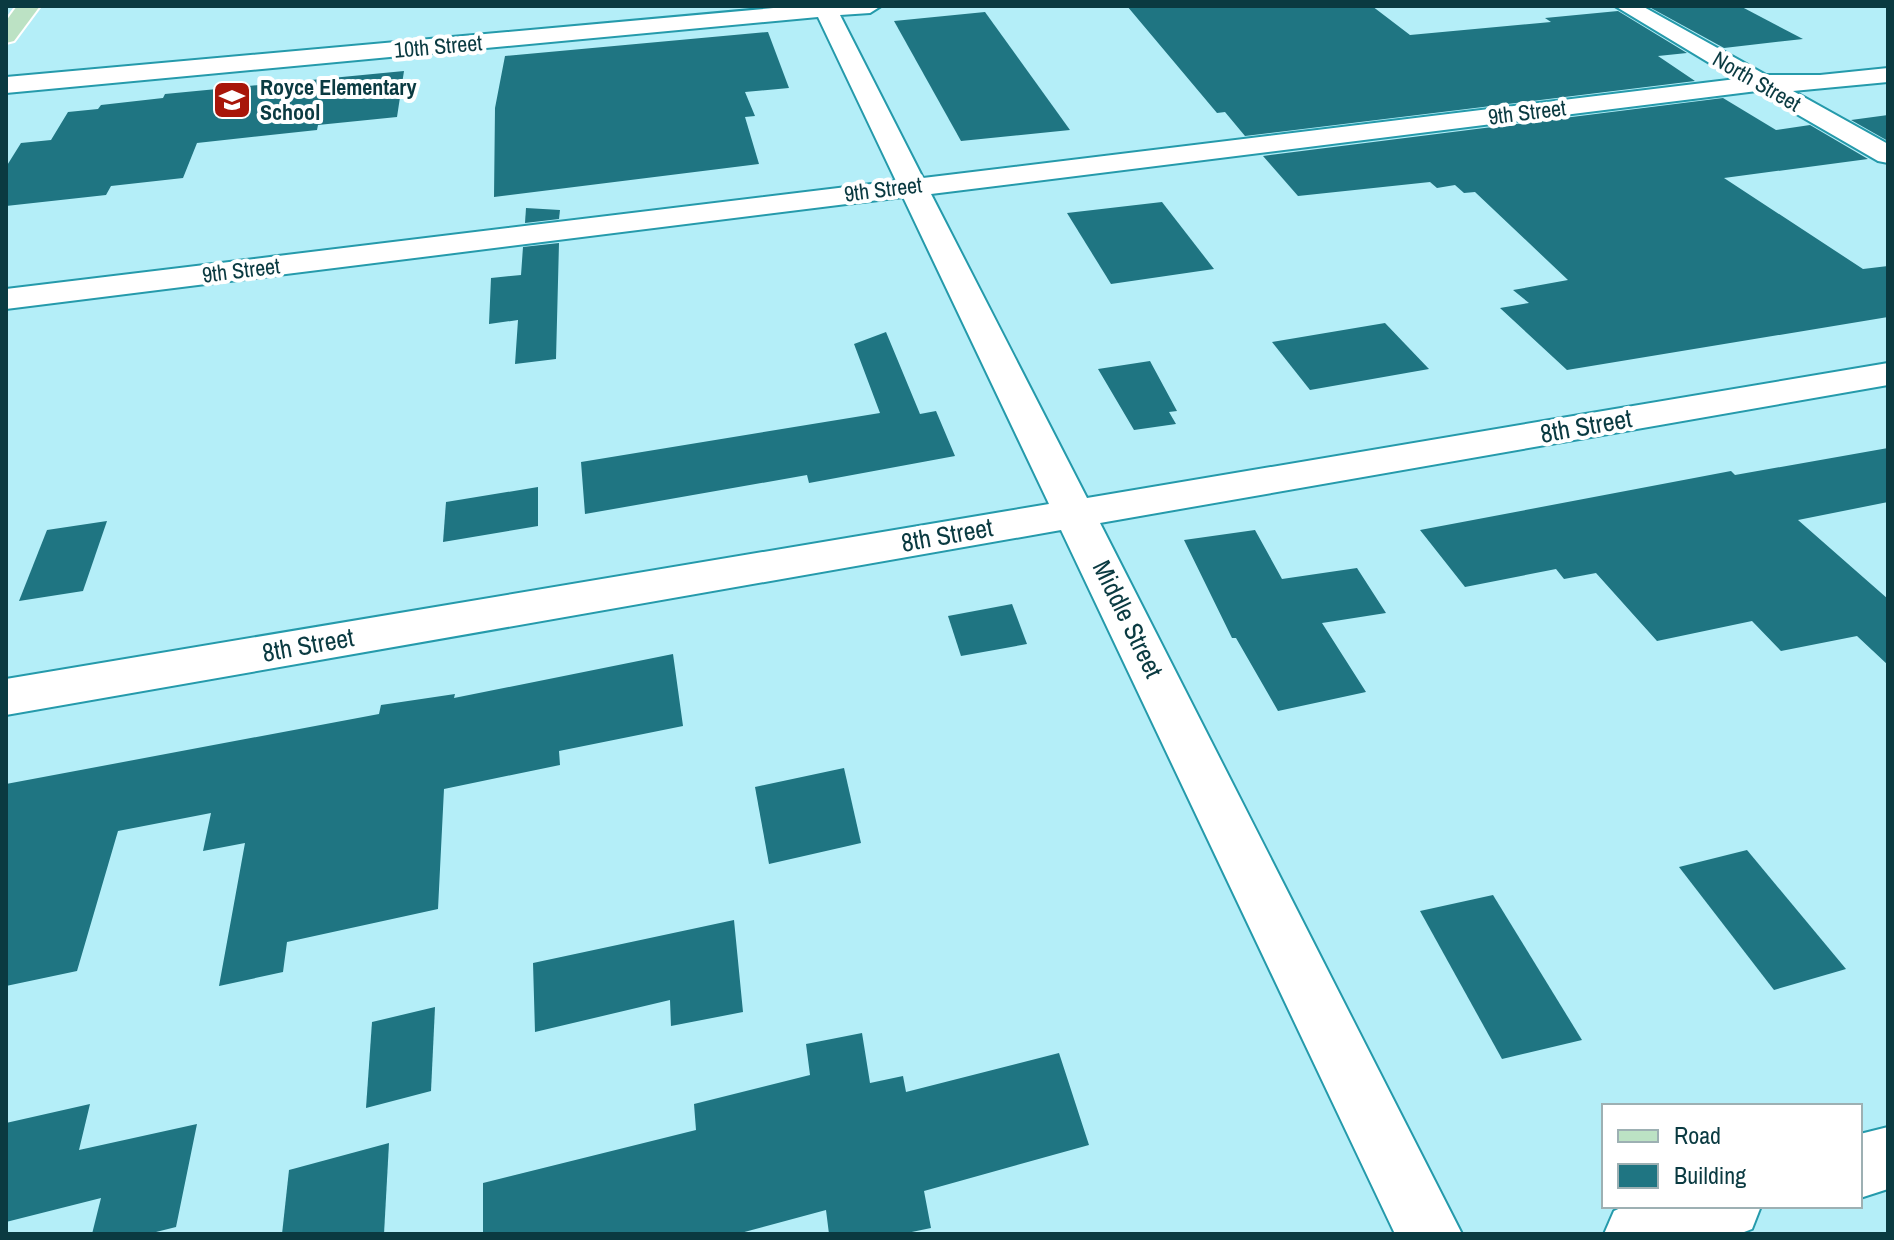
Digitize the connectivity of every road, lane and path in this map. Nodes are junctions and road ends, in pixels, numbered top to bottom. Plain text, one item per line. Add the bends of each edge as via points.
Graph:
1 (29, 6) edge
2 (870, 6) edge
3 (1626, 6) edge
4 (825, 8) edge
5 (6, 36) edge
6 (1888, 63) edge
7 (1888, 75) edge
8 (1761, 83) junction
9 (6, 85) edge
10 (1888, 155) edge
11 (914, 185) junction
12 (6, 299) edge
13 (1888, 374) edge
14 (1076, 513) junction
15 (6, 697) edge
16 (1888, 1158) edge
17 (1862, 1165) edge
18 (1722, 1208) edge
19 (1429, 1234) edge
20 (1637, 1234) edge

1 - 5 main road
2 - 4 street, 10th Street
3 - 8 street, North Street
4 - 9 street, 10th Street
4 - 11 street, Middle Street
6 - 8 street, 9th Street
7 - 8 street, 9th Street
8 - 10 street, North Street
8 - 11 street, 9th Street
11 - 12 street, 9th Street
11 - 14 street, Middle Street
13 - 14 street, 8th Street
14 - 15 street, 8th Street
14 - 19 street, Middle Street
16 - 17 street
18 - 20 street

